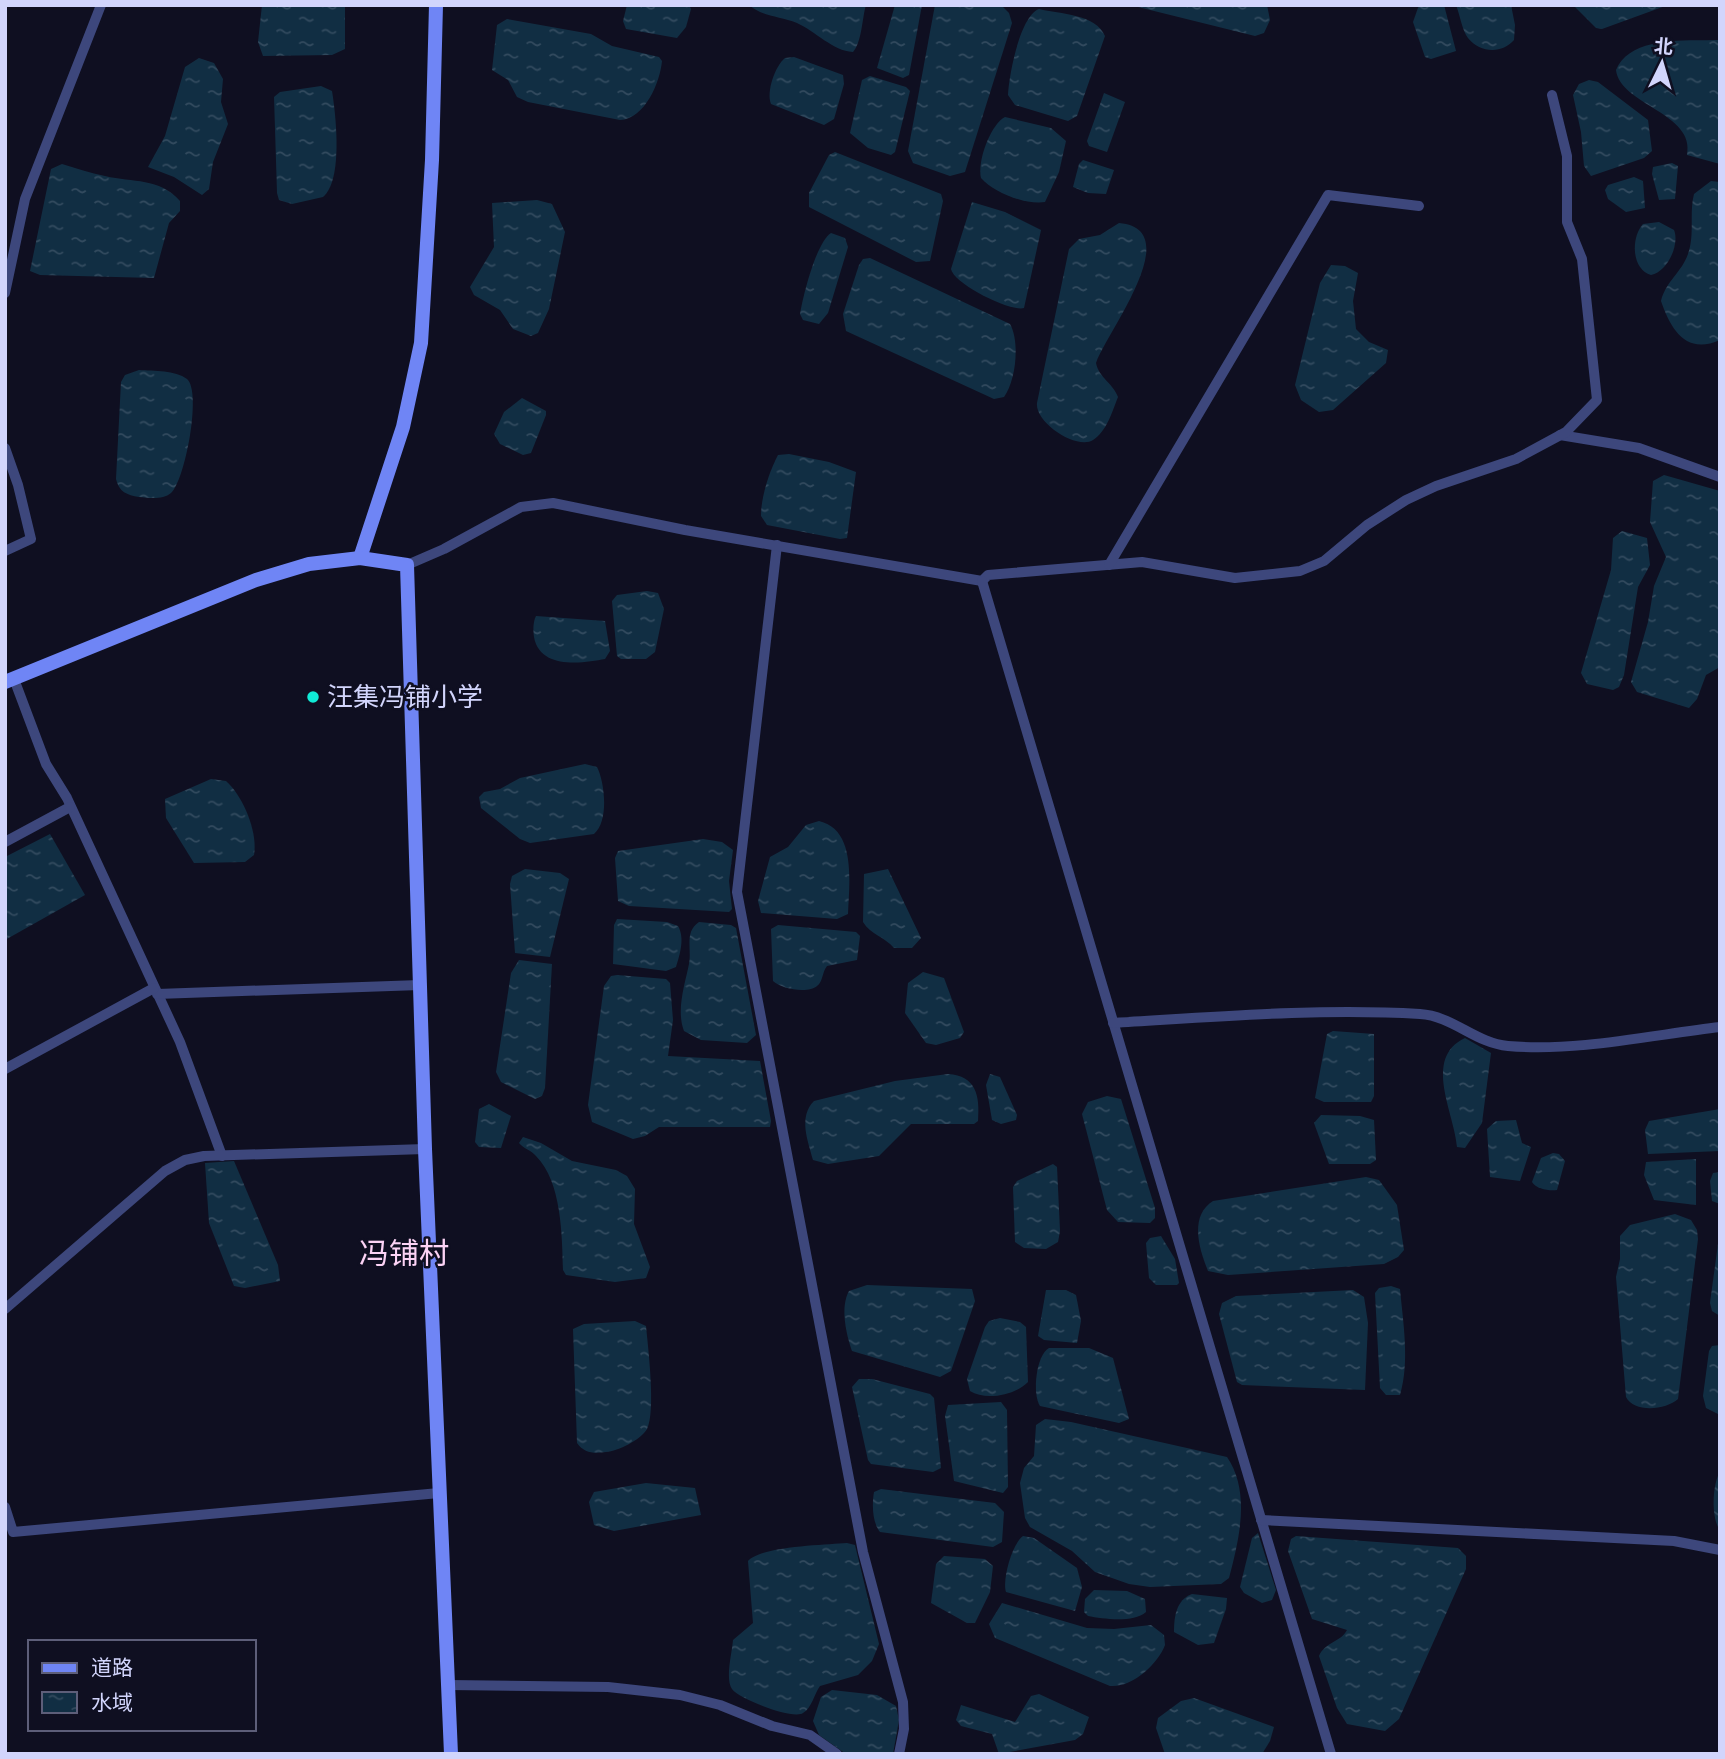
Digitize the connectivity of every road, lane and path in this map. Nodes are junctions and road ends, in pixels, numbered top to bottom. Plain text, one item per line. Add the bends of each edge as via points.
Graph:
1 (101, 5) edge
2 (436, 5) edge
3 (1552, 95) dead end
4 (1419, 206) dead end
5 (5, 293) edge
6 (1560, 435) junction
7 (5, 448) edge
8 (1720, 477) edge
9 (777, 545) junction
10 (5, 551) edge
11 (360, 558) junction
12 (407, 565) junction
13 (1109, 565) junction
14 (982, 581) junction
15 (9, 680) edge
16 (71, 807) junction
17 (5, 842) edge
18 (420, 985) junction
19 (156, 991) junction
20 (1112, 1023) junction
21 (1720, 1027) edge
22 (5, 1069) edge
23 (425, 1149) junction
24 (222, 1156) junction
25 (5, 1309) edge
26 (439, 1493) junction
27 (5, 1507) edge
28 (1261, 1520) junction
29 (1720, 1550) edge
30 (448, 1685) junction
31 (451, 1754) edge
32 (837, 1754) edge
33 (899, 1754) edge
34 (1331, 1754) edge

1 - 5 street via 25,199
2 - 11 street via 421,343 397,448
3 - 6 street via 1567,156 1567,222 1582,259 1598,392 1593,407
4 - 13 street via 1328,195
6 - 8 street via 1639,448
6 - 13 street via 1516,459 1406,500 1324,561 1300,571 1235,578 1142,562
7 - 10 street via 30,539
9 - 12 street via 565,503 542,503 521,507
9 - 14 street
9 - 33 street via 737,872 738,903 863,1552 903,1702
11 - 12 street
11 - 15 street via 274,574
12 - 18 street
13 - 14 street via 988,575
14 - 20 street
15 - 16 street via 46,764
16 - 17 street
16 - 19 street
18 - 19 street
18 - 23 street
19 - 22 street
19 - 24 street
20 - 21 street via 1289,1012 1423,1014 1438,1015 1472,1034 1508,1046 1572,1045
20 - 28 street
23 - 24 street
23 - 26 street
24 - 25 street via 194,1158 165,1171
26 - 27 street via 13,1532
26 - 30 street
28 - 29 street via 1674,1541
28 - 34 street
30 - 31 street
30 - 32 street via 608,1687 680,1695 810,1735

